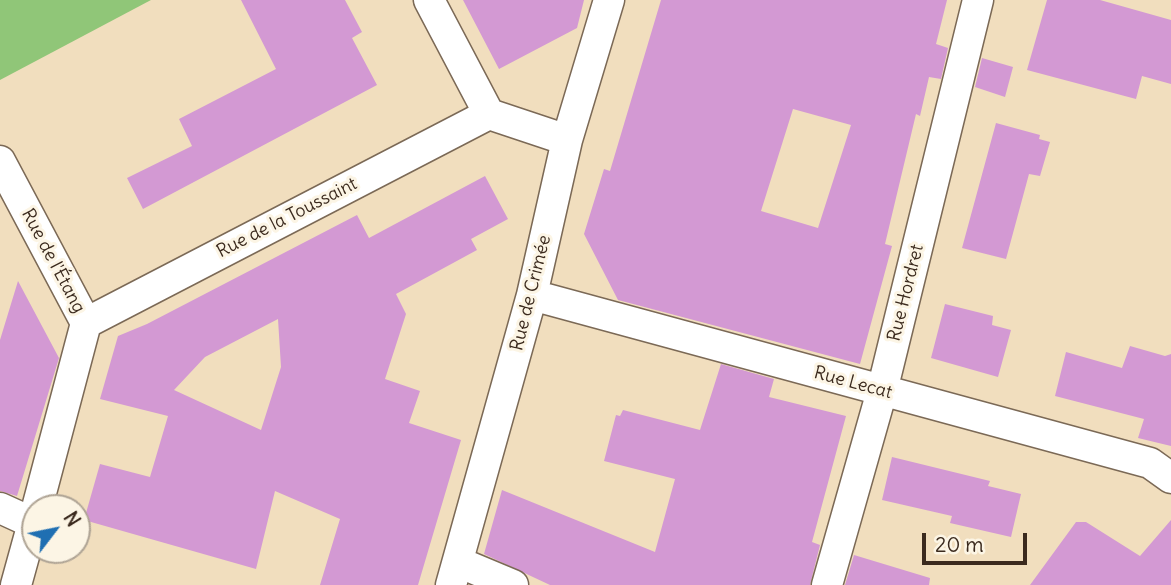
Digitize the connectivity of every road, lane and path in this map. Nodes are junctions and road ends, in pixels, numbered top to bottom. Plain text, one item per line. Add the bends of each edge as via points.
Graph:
1 (429, 0) edge
2 (609, 0) edge
3 (978, 0) edge
4 (489, 114) junction
5 (567, 140) junction
6 (0, 161) edge
7 (532, 295) junction
8 (86, 323) junction
9 (881, 391) junction
10 (1171, 478) edge
11 (41, 494) edge
12 (0, 508) edge
13 (21, 512) edge
14 (22, 564) edge
15 (454, 573) edge
16 (16, 585) edge
17 (513, 585) edge
18 (827, 585) edge

1 - 4 street
2 - 5 street, Rue de Crimée
3 - 9 street, Rue Hordret
4 - 5 street
4 - 8 street, Rue de la Toussaint
5 - 7 street, Rue de Crimée
6 - 8 street, Rue de l'Étang
7 - 9 street, Rue Lecat
7 - 15 street, Rue de Crimée
8 - 11 street
9 - 10 street, Rue Lecat via 1150,463
9 - 18 street, Rue Hordret
12 - 13 street
14 - 16 street
15 - 17 street

